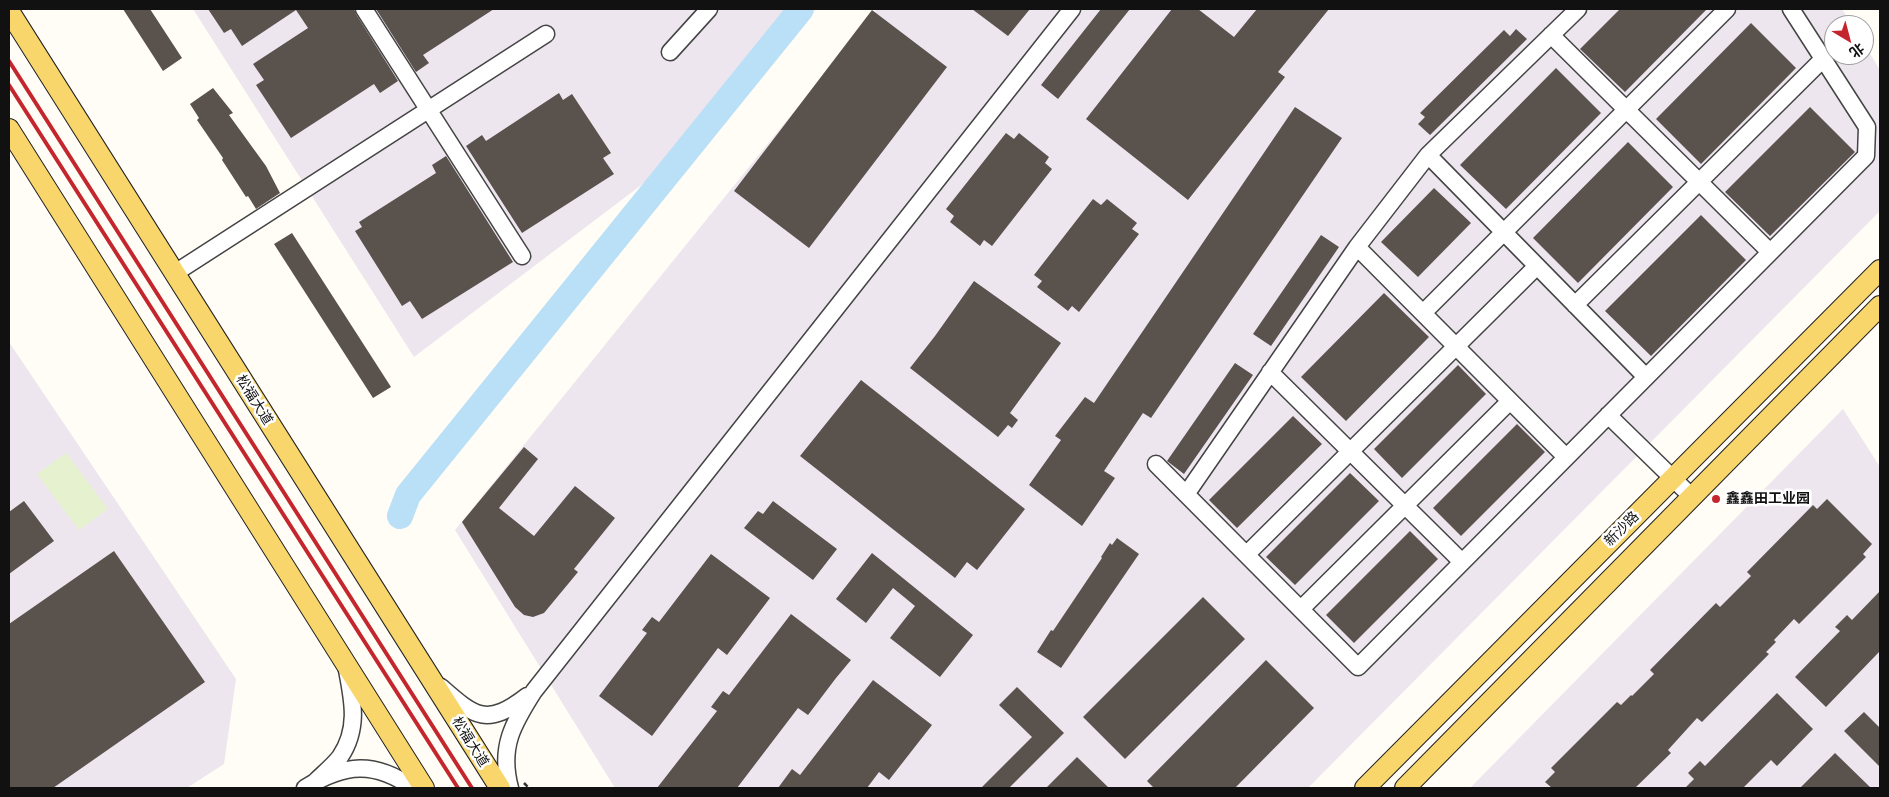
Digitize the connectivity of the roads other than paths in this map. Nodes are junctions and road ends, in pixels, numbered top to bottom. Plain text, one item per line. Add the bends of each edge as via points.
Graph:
1 (364, 9) edge
2 (709, 9) edge
3 (1072, 9) edge
4 (1578, 9) edge
5 (1727, 9) edge
6 (1791, 9) edge
7 (9, 11) edge
8 (546, 34) dead end
9 (1551, 35) junction
10 (670, 52) dead end
11 (1823, 59) junction
12 (428, 110) junction
13 (1626, 110) junction
14 (9, 130) edge
15 (1428, 155) junction
16 (1699, 182) junction
17 (1504, 232) junction
18 (1357, 247) junction
19 (1770, 252) junction
20 (522, 256) dead end
21 (1537, 266) junction
22 (1880, 270) edge
23 (175, 273) junction
24 (1575, 306) junction
25 (1880, 306) edge
26 (1423, 313) junction
27 (1456, 346) junction
28 (1270, 372) junction
29 (1646, 377) junction
30 (1510, 401) junction
31 (1608, 415) junction
32 (1350, 451) junction
33 (1566, 457) junction
34 (1156, 464) dead end
35 (1673, 478) junction
36 (1187, 493) junction
37 (1692, 497) junction
38 (1405, 506) junction
39 (1247, 554) junction
40 (1462, 562) junction
41 (1301, 609) junction
42 (346, 663) junction
43 (430, 679) junction
44 (534, 690) junction
45 (310, 785) edge
46 (413, 788) edge
47 (424, 788) edge
48 (500, 788) edge
49 (510, 788) edge
50 (1365, 788) edge
51 (1405, 788) edge

1 - 12 street
2 - 10 street
3 - 44 street
4 - 9 street
5 - 13 street
6 - 11 street
7 - 23 main road, 松福大道
8 - 12 street
9 - 13 street
9 - 15 street
11 - 16 street
11 - 19 street via 1867,127 1866,156
12 - 20 street
12 - 23 street
13 - 16 street
13 - 17 street
14 - 42 main road
15 - 17 street
15 - 18 street
16 - 19 street
16 - 24 street
17 - 21 street
17 - 26 street
18 - 26 street
18 - 28 street
19 - 29 street
21 - 24 street
21 - 27 street
22 - 35 main road, 新沙路
23 - 43 main road, 松福大道
24 - 29 street
25 - 37 main road, 新沙路
26 - 27 street
27 - 30 street
27 - 32 street
28 - 32 street
28 - 36 street
29 - 31 street
30 - 33 street
30 - 38 street
31 - 33 street
31 - 35 street
32 - 38 street
32 - 39 street
33 - 40 street
34 - 36 street
35 - 37 street
35 - 50 main road, 新沙路
36 - 39 street
37 - 51 main road, 新沙路
38 - 40 street
38 - 41 street
39 - 41 street
40 - 41 street via 1358,667
42 - 45 street via 354,721 340,757
42 - 47 main road
43 - 44 street via 461,705 483,715 500,714
43 - 48 main road, 松福大道
44 - 49 street via 515,721 508,741 506,760
45 - 46 street via 348,769 366,768 396,776

